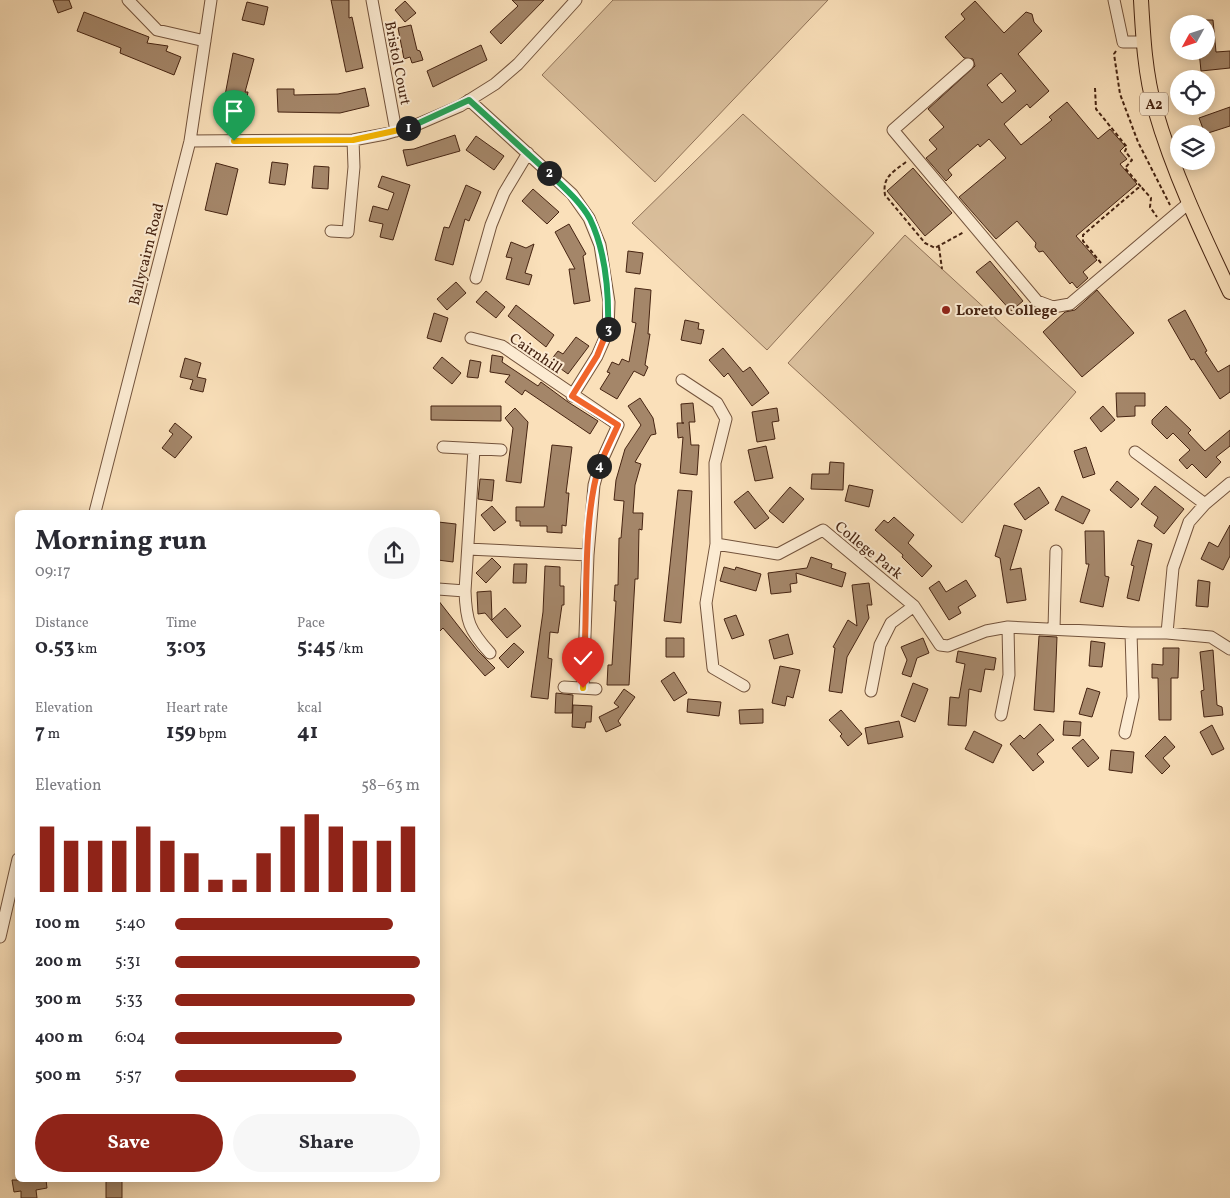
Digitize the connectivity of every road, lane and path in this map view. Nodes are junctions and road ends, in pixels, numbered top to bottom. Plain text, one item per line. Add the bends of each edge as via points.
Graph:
1 (128, 0) edge
2 (211, 0) edge
3 (372, 0) edge
4 (576, 0) edge
5 (1114, 0) edge
6 (1141, 0) edge
7 (205, 41) junction
8 (1123, 42) junction
9 (1143, 42) junction
10 (968, 64) dead end
11 (1095, 88) dead end
12 (469, 100) junction
13 (396, 131) junction
14 (353, 140) junction
15 (190, 141) junction
16 (528, 153) junction
17 (914, 155) junction
18 (1142, 188) junction
19 (1190, 202) junction
20 (1166, 211) dead end
21 (1162, 217) dead end
22 (331, 231) dead end
23 (982, 236) junction
24 (939, 246) junction
25 (942, 269) dead end
26 (1106, 269) dead end
27 (476, 278) dead end
28 (1230, 292) edge
29 (471, 338) dead end
30 (682, 380) dead end
31 (572, 396) junction
32 (443, 447) dead end
33 (474, 449) junction
34 (501, 450) dead end
35 (1135, 452) dead end
36 (1230, 483) edge
37 (1205, 504) junction
38 (96, 510) edge
39 (716, 544) junction
40 (468, 549) junction
41 (1056, 551) dead end
42 (588, 555) junction
43 (440, 589) edge
44 (465, 591) junction
45 (914, 606) junction
46 (1008, 627) junction
47 (1054, 629) junction
48 (1131, 633) junction
49 (1167, 633) junction
50 (1230, 649) edge
51 (490, 653) dead end
52 (744, 686) dead end
53 (564, 687) dead end
54 (583, 688) junction
55 (596, 689) dead end
56 (871, 691) dead end
57 (1001, 715) dead end
58 (1124, 733) dead end
59 (15, 872) edge
60 (0, 937) edge

1 - 7 street via 157,30
2 - 7 street, Ballycairn Road
3 - 13 street, Bristol Court
4 - 12 street via 518,64
5 - 8 street
6 - 9 main road, A2
7 - 15 street, Ballycairn Road
8 - 9 street
8 - 20 path via 1114,54 1120,94 1138,142 1171,206
9 - 19 main road, A2 via 1155,108
10 - 17 street via 893,130
11 - 18 path via 1096,109 1127,148 1124,151 1132,160 1125,168
12 - 13 street
12 - 16 street
13 - 14 street
14 - 15 street
14 - 22 street via 348,232
15 - 38 street, Ballycairn Road
16 - 27 street via 498,209
16 - 31 street via 572,194 589,218 600,245 609,302 608,331
17 - 23 street
17 - 24 path via 886,178 883,186 885,195 925,243 935,248
18 - 21 path via 1151,198 1150,208 1158,219
18 - 26 path via 1083,235 1083,241
19 - 23 street via 1070,304 1053,308 1037,301
19 - 28 main road, A2
23 - 24 path via 968,230
24 - 25 path
29 - 31 street, Cairnhill via 502,346
30 - 39 street via 717,403 726,419 715,463
31 - 42 street, Cairnhill via 618,425 594,485
32 - 33 street
33 - 34 street
33 - 40 street
35 - 37 street
36 - 37 street
37 - 49 street via 1189,522 1173,568
39 - 45 street, College Park via 778,554 823,530
39 - 52 street via 706,603 713,668
40 - 42 street
40 - 44 street
41 - 47 street
42 - 54 street, Cairnhill
43 - 44 street
44 - 51 street via 468,624
45 - 46 street, College Park via 940,645 948,646 986,631
45 - 56 street via 891,623 880,645
46 - 47 street, College Park
46 - 57 street via 1009,675
47 - 48 street, College Park
48 - 49 street, College Park
48 - 58 street via 1133,697
49 - 50 street, College Park via 1211,637
53 - 54 street
54 - 55 street
59 - 60 street

